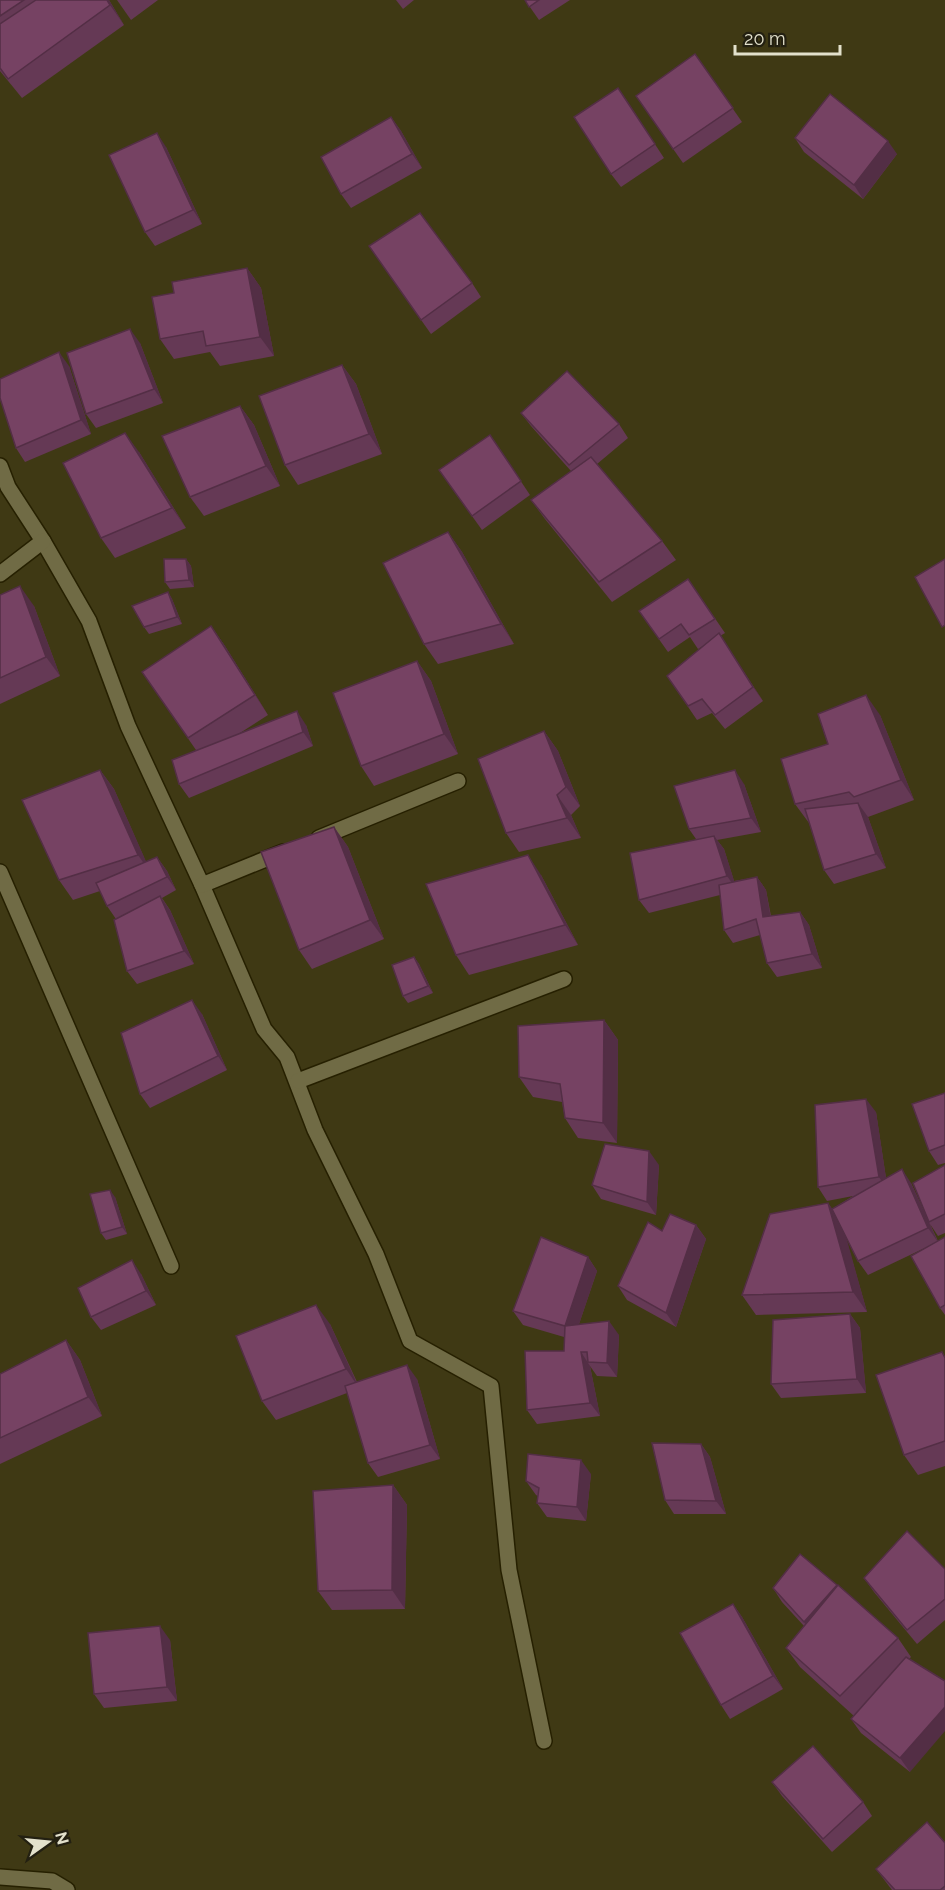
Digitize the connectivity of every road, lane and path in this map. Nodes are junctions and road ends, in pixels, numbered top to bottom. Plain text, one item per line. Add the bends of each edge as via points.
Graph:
1 (0, 466) edge
2 (43, 541) junction
3 (0, 574) edge
4 (458, 781) dead end
5 (0, 872) edge
6 (202, 885) junction
7 (564, 979) dead end
8 (297, 1081) junction
9 (171, 1266) dead end
10 (544, 1741) dead end
11 (0, 1877) edge
12 (67, 1890) edge

1 - 2 street via 8,487
2 - 3 street
2 - 6 street via 89,621 128,726
4 - 6 street
5 - 9 street
6 - 8 street via 264,1029 287,1057
7 - 8 street
8 - 10 street via 315,1130 376,1254 410,1341 491,1386 509,1570
11 - 12 street via 52,1881

